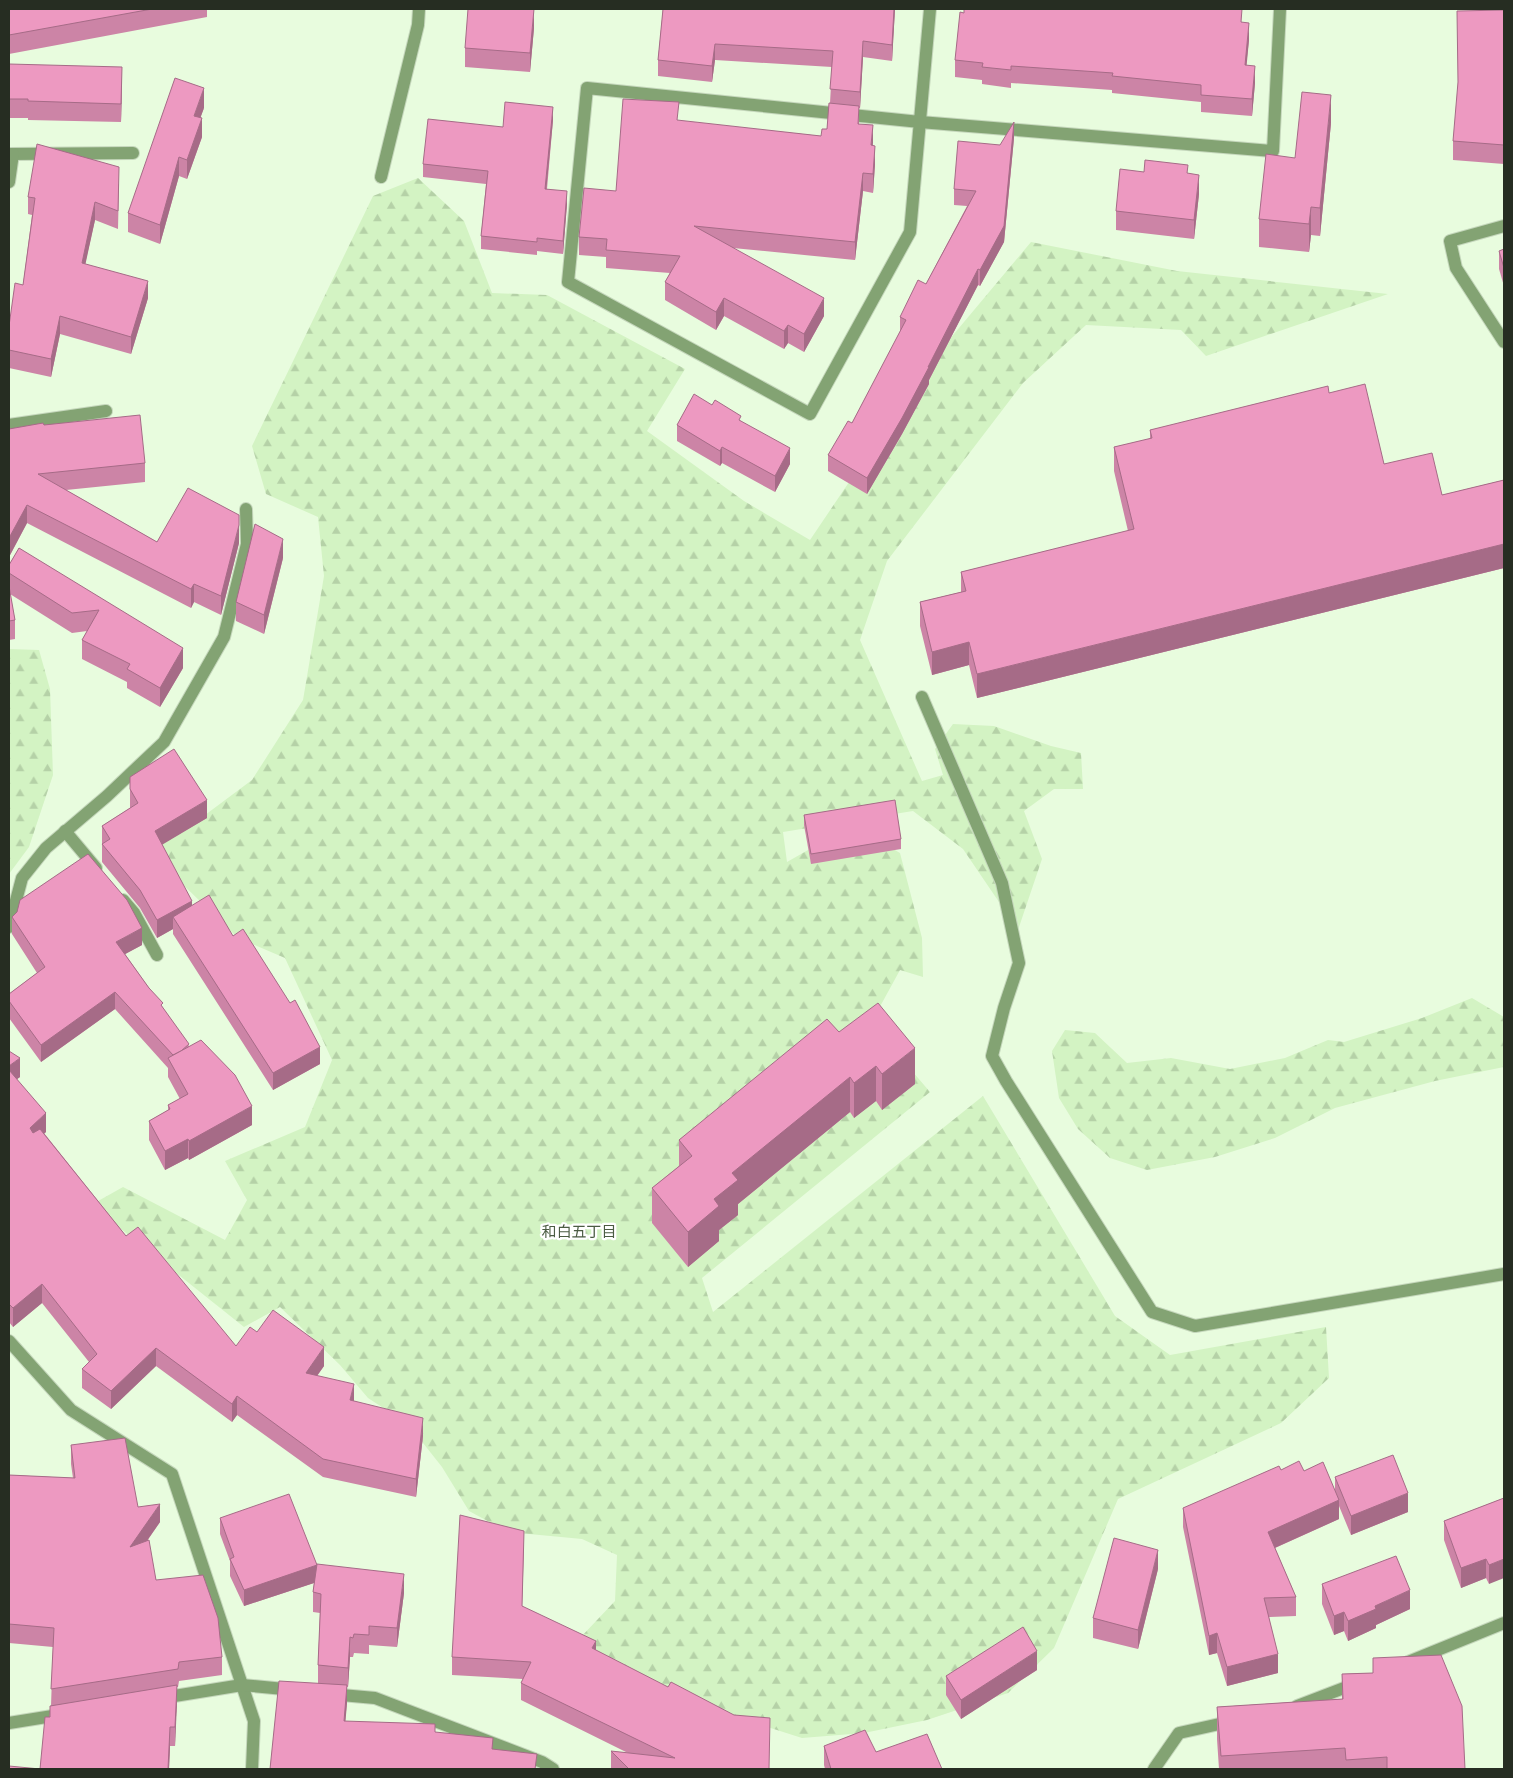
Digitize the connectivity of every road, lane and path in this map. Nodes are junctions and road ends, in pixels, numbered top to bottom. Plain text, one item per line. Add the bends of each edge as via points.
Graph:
1 (419, 9) edge
2 (930, 9) edge
3 (1280, 9) edge
4 (920, 122) junction
5 (134, 153) dead end
6 (11, 154) edge
7 (381, 177) dead end
8 (9, 182) edge
9 (1504, 226) edge
10 (1504, 342) edge
11 (106, 411) dead end
12 (9, 425) edge
13 (246, 509) dead end
14 (922, 697) dead end
15 (65, 831) junction
16 (103, 876) edge
17 (115, 891) edge
18 (9, 927) edge
19 (157, 955) dead end
20 (1504, 1274) edge
21 (9, 1340) edge
22 (1504, 1623) edge
23 (1400, 1666) edge
24 (1364, 1680) edge
25 (242, 1685) junction
26 (154, 1700) edge
27 (1283, 1709) edge
28 (77, 1712) edge
29 (1245, 1718) edge
30 (9, 1724) edge
31 (252, 1769) edge
32 (553, 1769) edge
33 (1154, 1769) edge

1 - 7 street via 418,25
2 - 4 street
3 - 4 street via 1273,151
4 - 4 street via 910,232 810,414 568,282 586,88
5 - 6 street
6 - 8 street
9 - 10 street via 1450,241 1456,268
11 - 12 street
13 - 15 street via 247,544 224,637 164,742
14 - 20 street via 1002,883 1019,963 992,1056 1152,1312 1195,1326
15 - 16 street
15 - 18 street via 46,848 22,878
17 - 19 street via 134,913
21 - 25 street via 71,1410 172,1474
22 - 23 street
24 - 27 street via 1302,1705
25 - 26 street
25 - 31 street via 254,1721
25 - 32 street via 375,1698
28 - 30 street
29 - 33 street via 1179,1733

